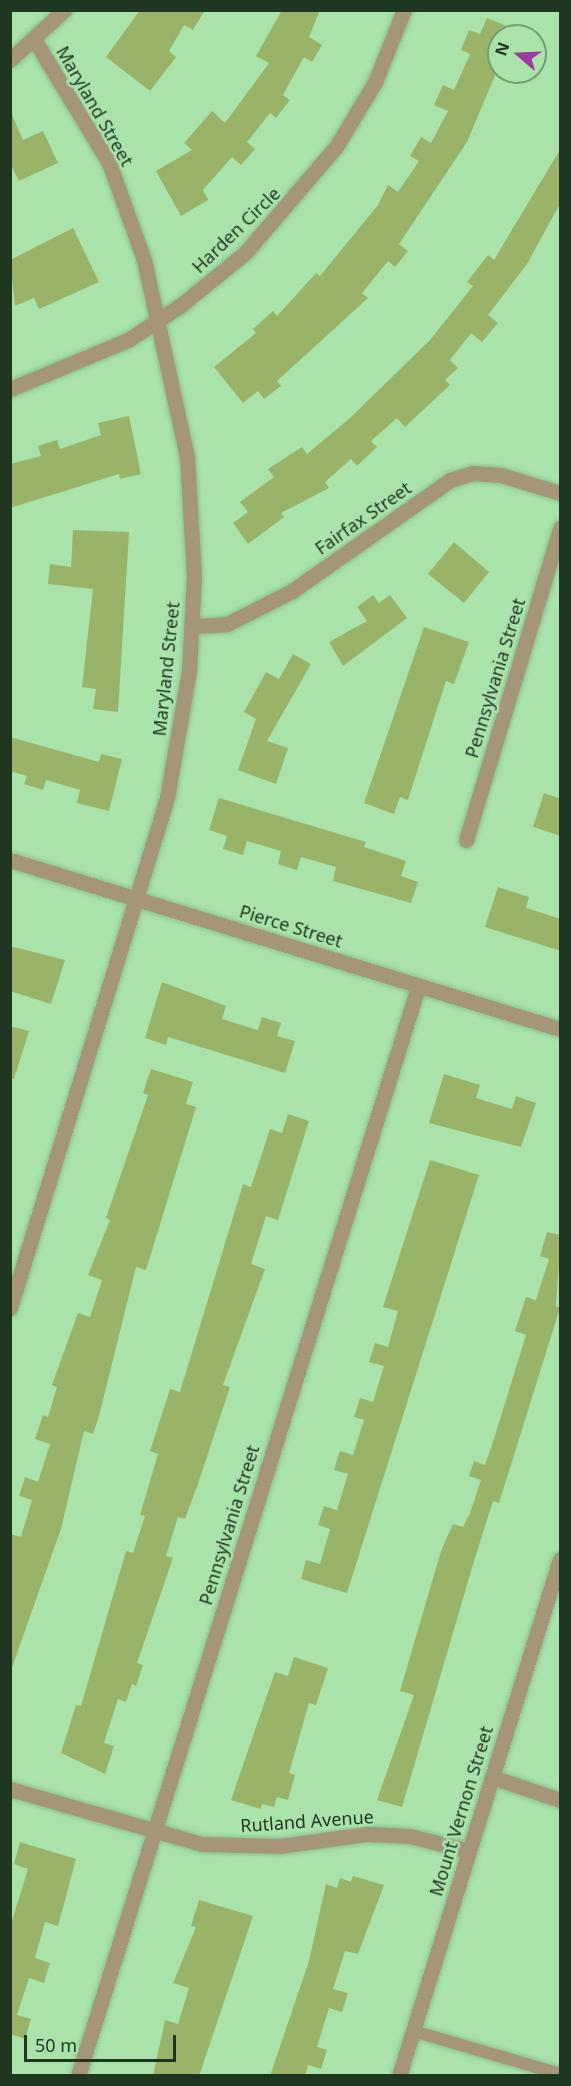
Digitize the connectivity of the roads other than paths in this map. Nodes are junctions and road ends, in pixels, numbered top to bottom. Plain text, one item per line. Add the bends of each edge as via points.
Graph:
1 (64, 10) edge
2 (404, 10) edge
3 (34, 41) junction
4 (10, 60) edge
5 (160, 320) junction
6 (10, 389) edge
7 (561, 493) edge
8 (561, 528) edge
9 (193, 626) junction
10 (466, 840) dead end
11 (10, 860) edge
12 (138, 898) junction
13 (418, 987) junction
14 (561, 1029) edge
15 (10, 1308) edge
16 (561, 1559) edge
17 (492, 1778) junction
18 (10, 1789) edge
19 (561, 1800) edge
20 (153, 1834) junction
21 (469, 1851) junction
22 (413, 2031) junction
23 (561, 2074) edge
24 (78, 2076) edge
25 (399, 2076) edge

1 - 3 street
2 - 5 street, Harden Circle via 357,115 310,182 245,253
3 - 4 street
3 - 5 street, Maryland Street via 109,163
5 - 6 street, Harden Circle via 81,362
5 - 9 street, Maryland Street via 190,484
7 - 9 street, Fairfax Street via 501,475 473,473 450,480 292,591 227,624
8 - 10 street, Pennsylvania Street
9 - 12 street, Maryland Street via 176,760
11 - 12 street, Pierce Street
12 - 13 street, Pierce Street
12 - 15 street, Maryland Street
13 - 14 street, Pierce Street
13 - 20 street, Pennsylvania Street
16 - 17 street, Mount Vernon Street
17 - 19 street
17 - 21 street, Mount Vernon Street
18 - 20 street, Rutland Avenue
20 - 21 street, Rutland Avenue via 255,1847 399,1836
20 - 24 street, Pennsylvania Street
21 - 22 street, Mount Vernon Street
22 - 23 lane
22 - 25 street, Mount Vernon Street

